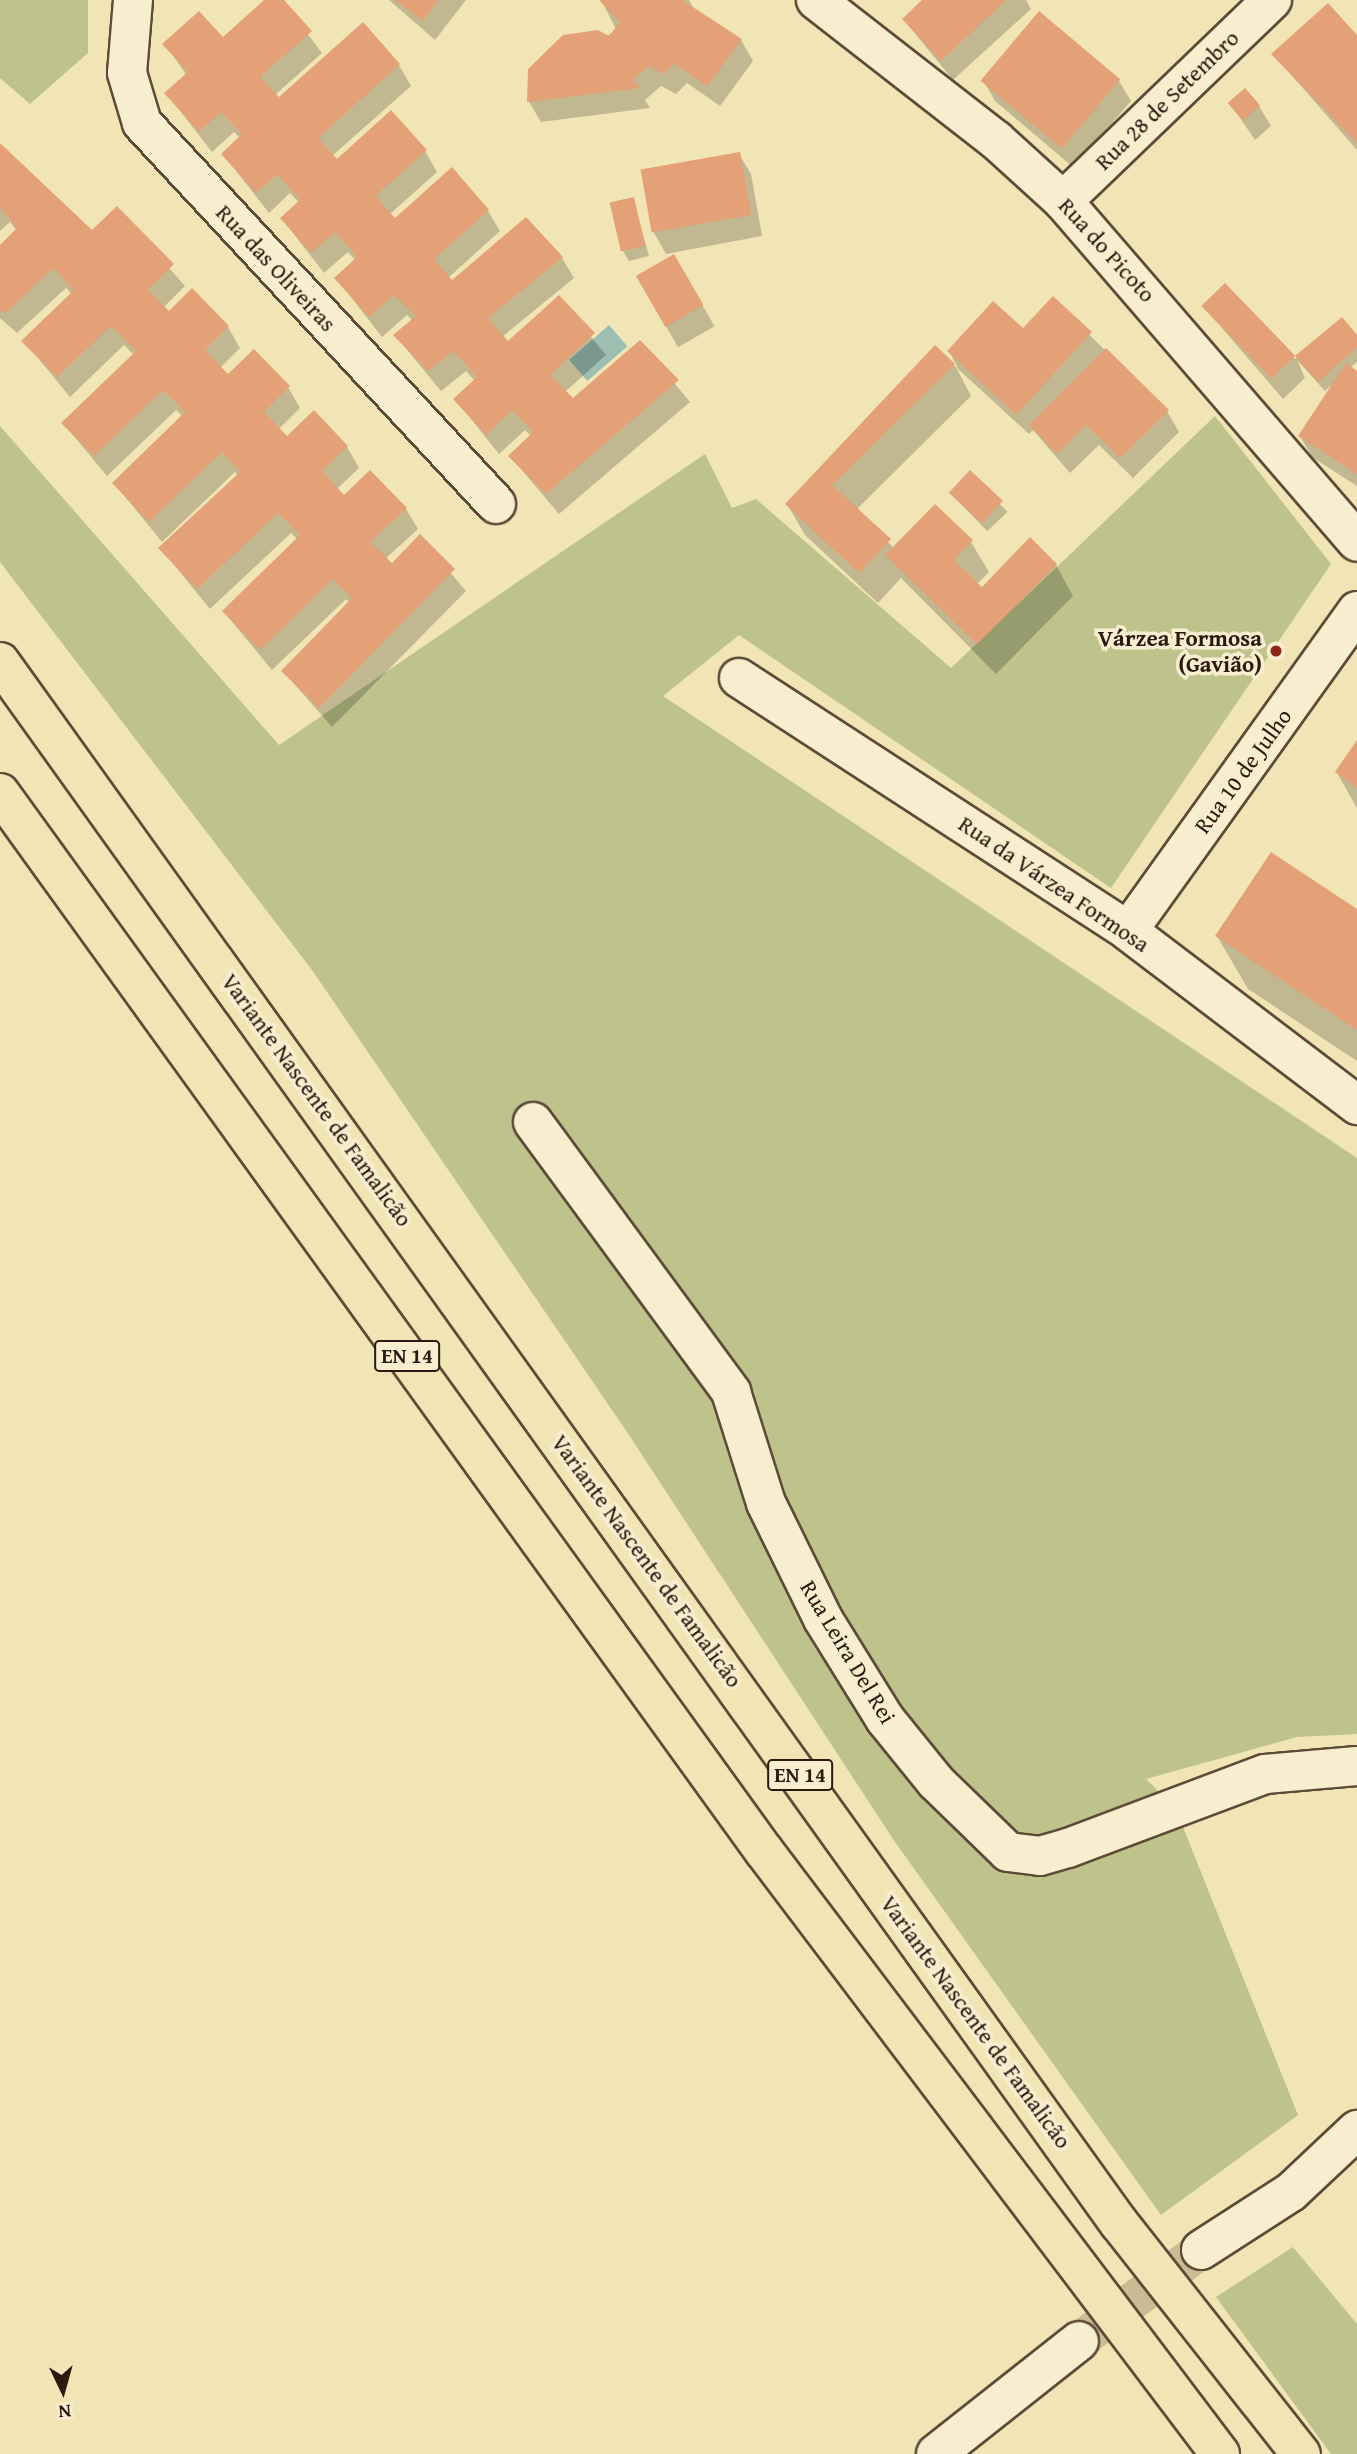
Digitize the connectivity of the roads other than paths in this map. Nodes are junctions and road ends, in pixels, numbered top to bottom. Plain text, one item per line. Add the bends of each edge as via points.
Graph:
1 (133, 0) edge
2 (816, 0) edge
3 (1272, 0) edge
4 (1063, 201) junction
5 (496, 504) dead end
6 (1357, 542) edge
7 (1357, 611) edge
8 (0, 662) edge
9 (739, 678) dead end
10 (0, 793) edge
11 (0, 817) edge
12 (50, 862) junction
13 (1128, 931) junction
14 (1357, 1105) edge
15 (533, 1122) dead end
16 (1357, 1766) edge
17 (1357, 2130) edge
18 (1201, 2250) tunnel mouth
19 (1079, 2341) tunnel mouth
20 (936, 2454) edge
21 (1220, 2454) edge
22 (1301, 2454) edge

1 - 5 street, Rua das Oliveiras via 127,73 142,123
2 - 4 street, Rua do Picoto via 987,132
3 - 4 street, Rua 28 de Setembro
4 - 6 street, Rua do Picoto
7 - 13 street, Rua 10 de Julho
8 - 22 highway, Variante Nascente de Famalicão / EN 14 via 1119,2223
9 - 13 street, Rua da Várzea Formosa
10 - 12 highway, EN 14
11 - 12 highway
12 - 21 highway, EN 14 via 764,1851
13 - 14 street, Rua da Várzea Formosa
15 - 16 street, Rua Leira Del Rei via 731,1392 766,1503 823,1619 885,1719 986,1835 1008,1852 1040,1856 1265,1774
17 - 18 street via 1291,2192
19 - 20 street

